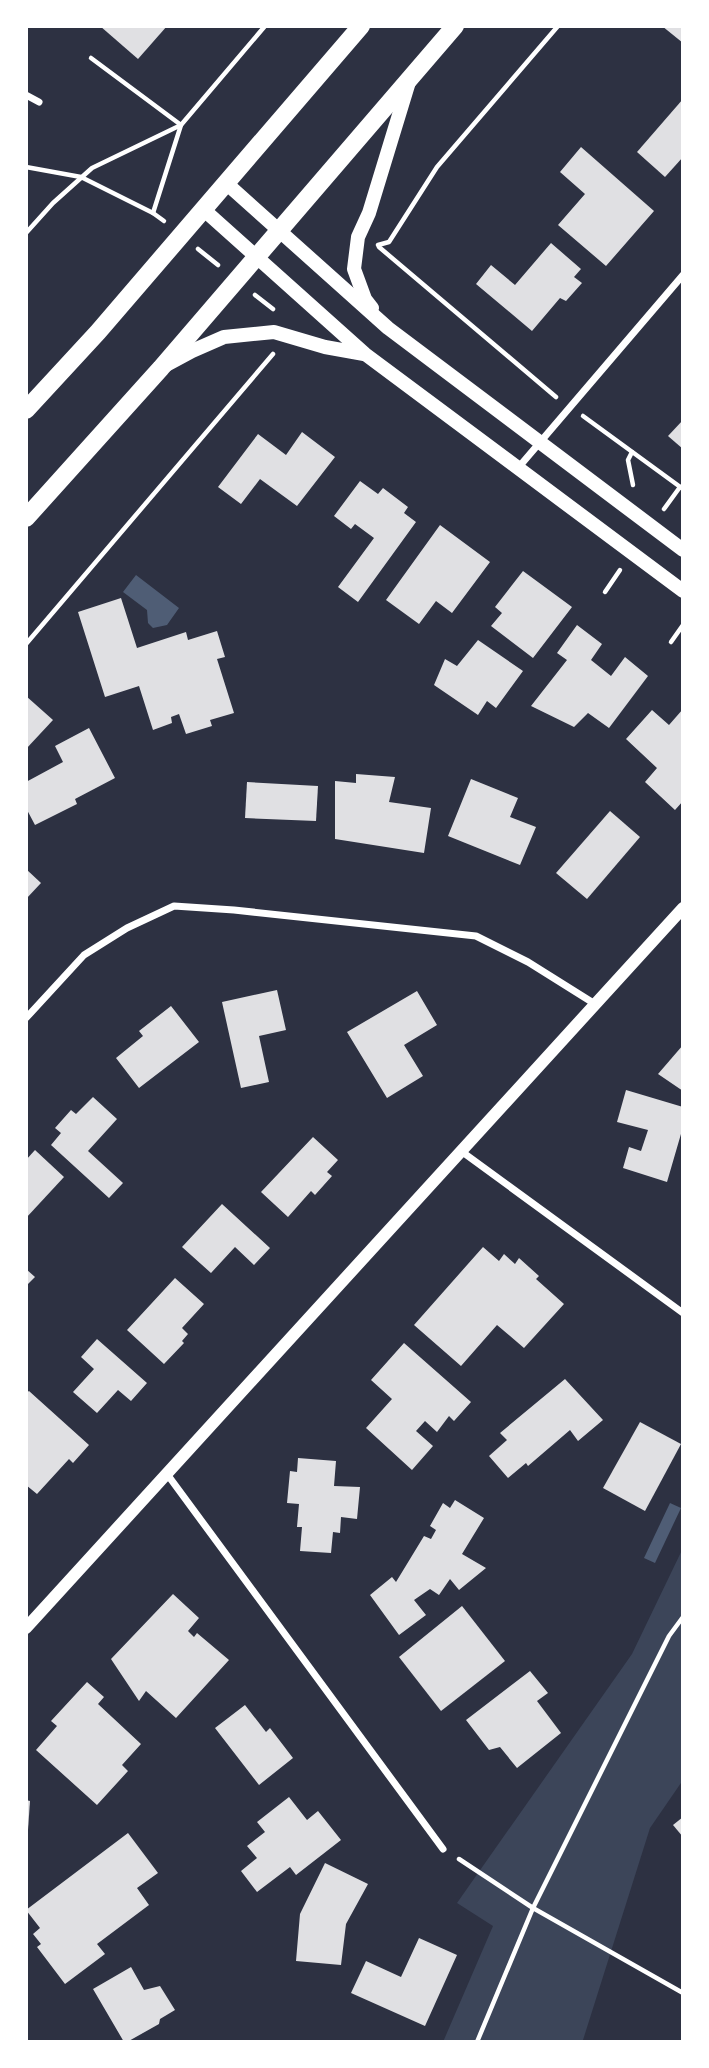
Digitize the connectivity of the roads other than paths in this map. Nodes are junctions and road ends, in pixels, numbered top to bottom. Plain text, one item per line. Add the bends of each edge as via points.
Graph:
1 (361, 26) edge
2 (455, 26) edge
3 (411, 78) junction
4 (26, 94) edge
5 (40, 102) dead end
6 (226, 183) junction
7 (203, 209) junction
8 (279, 231) junction
9 (256, 257) junction
10 (683, 275) edge
11 (388, 328) junction
12 (365, 354) junction
13 (161, 368) junction
14 (26, 410) edge
15 (540, 443) junction
16 (518, 468) junction
17 (26, 517) edge
18 (683, 550) edge
19 (683, 591) edge
20 (683, 908) edge
21 (596, 1004) junction
22 (26, 1018) edge
23 (461, 1151) junction
24 (683, 1313) edge
25 (167, 1474) junction
26 (26, 1628) edge
27 (443, 1849) road end

1 - 6 main road
2 - 3 main road
3 - 8 main road
3 - 11 main road via 358,237 354,269 365,299
4 - 5 street
6 - 7 main road
6 - 8 main road
7 - 9 main road
7 - 14 main road
8 - 9 main road
8 - 11 main road
9 - 12 main road
9 - 13 main road
10 - 15 street
11 - 15 main road
12 - 13 main road via 274,332 223,337
12 - 16 main road
13 - 17 main road
15 - 16 street
15 - 18 main road
16 - 19 main road
20 - 21 street
21 - 22 street via 476,936 174,906 84,955
21 - 23 street
23 - 24 street
23 - 25 street
25 - 26 street
25 - 27 street

